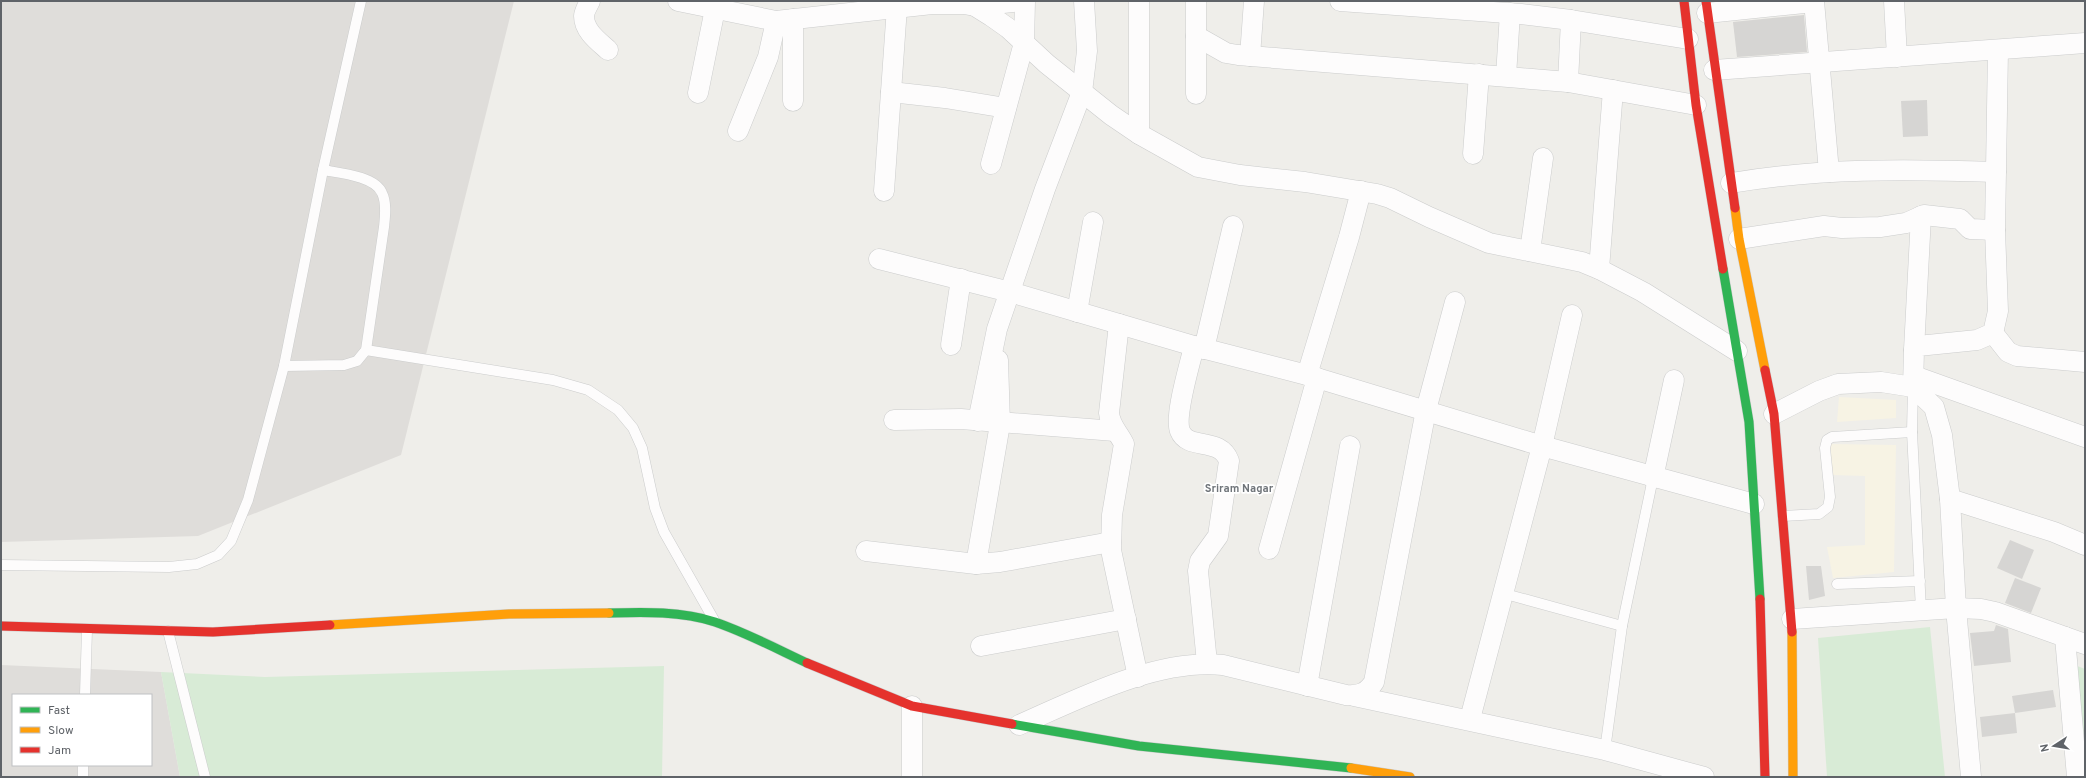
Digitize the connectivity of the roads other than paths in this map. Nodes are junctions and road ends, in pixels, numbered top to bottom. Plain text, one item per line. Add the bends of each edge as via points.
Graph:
1 (361, 1) edge
2 (678, 1) edge
3 (1021, 1) edge
4 (1025, 1) edge
5 (1084, 1) edge
6 (1139, 1) edge
7 (1196, 1) edge
8 (1254, 1) edge
9 (1340, 1) edge
10 (1684, 1) edge
11 (1894, 1) edge
12 (1814, 2) edge
13 (1394, 3) edge
14 (968, 4) edge
15 (897, 7) junction
16 (1707, 7) edge
17 (587, 8) edge
18 (716, 9) junction
19 (1543, 9) edge
20 (1510, 13) junction
21 (784, 20) junction
22 (1572, 20) junction
23 (1196, 36) junction
24 (1688, 39) junction
25 (1024, 43) junction
26 (2085, 43) edge
27 (608, 50) dead end
28 (1998, 50) junction
29 (1250, 56) junction
30 (1897, 57) junction
31 (1819, 63) junction
32 (1703, 72) junction
33 (1479, 74) junction
34 (1506, 76) junction
35 (1568, 82) junction
36 (1613, 90) junction
37 (891, 92) junction
38 (1082, 92) junction
39 (698, 93) dead end
40 (1196, 94) dead end
41 (793, 101) dead end
42 (1696, 105) junction
43 (1006, 108) junction
44 (738, 131) dead end
45 (1139, 134) junction
46 (1473, 154) dead end
47 (1543, 158) dead end
48 (991, 164) dead end
49 (323, 170) junction
50 (1829, 172) junction
51 (1996, 172) junction
52 (1730, 183) junction
53 (1361, 190) junction
54 (884, 191) dead end
55 (1921, 216) junction
56 (1093, 222) dead end
57 (1232, 226) dead end
58 (1995, 230) junction
59 (1739, 239) junction
60 (1530, 251) junction
61 (879, 259) dead end
62 (1599, 268) junction
63 (961, 279) junction
64 (1010, 292) junction
65 (1455, 302) dead end
66 (1077, 312) junction
67 (1572, 315) dead end
68 (1119, 324) junction
69 (997, 329) junction
70 (1743, 334) junction
71 (2000, 341) junction
72 (951, 345) dead end
73 (1199, 348) junction
74 (366, 350) junction
75 (1914, 350) junction
76 (2085, 362) edge
77 (284, 366) junction
78 (1312, 376) junction
79 (1674, 380) dead end
80 (1914, 381) junction
81 (1426, 410) junction
82 (1774, 414) junction
83 (894, 420) dead end
84 (978, 421) junction
85 (1000, 424) junction
86 (1115, 431) junction
87 (1912, 432) junction
88 (2085, 437) edge
89 (1350, 446) dead end
90 (1542, 446) junction
91 (1653, 478) junction
92 (1950, 499) junction
93 (1754, 504) junction
94 (1783, 516) junction
95 (1110, 542) junction
96 (2085, 545) edge
97 (1269, 549) dead end
98 (866, 551) dead end
99 (976, 564) junction
100 (1, 565) edge
101 (1920, 581) junction
102 (1837, 584) dead end
103 (1502, 593) junction
104 (1956, 608) junction
105 (1922, 610) junction
106 (1126, 619) junction
107 (1792, 619) junction
108 (715, 622) junction
109 (1, 626) edge
110 (1622, 626) junction
111 (87, 630) junction
112 (168, 631) junction
113 (2065, 637) junction
114 (2085, 644) edge
115 (981, 646) dead end
116 (1207, 663) junction
117 (1138, 677) junction
118 (1307, 686) junction
119 (85, 694) edge
120 (1354, 696) junction
121 (912, 706) junction
122 (1470, 719) junction
123 (1019, 725) junction
124 (1605, 750) junction
125 (83, 766) edge
126 (1388, 775) edge
127 (83, 777) edge
128 (205, 777) edge
129 (912, 777) edge
130 (1410, 777) edge
131 (1704, 777) edge
132 (1765, 777) edge
133 (1793, 777) edge
134 (1971, 777) edge
135 (2077, 777) edge

1 - 49 lane
2 - 18 street
3 - 14 street
4 - 25 street
5 - 38 street via 1088,52
6 - 45 street
7 - 23 street
8 - 29 street
9 - 13 street
10 - 24 main road
11 - 30 street
12 - 16 street
12 - 31 street
13 - 20 street
14 - 15 street via 939,3
14 - 25 street via 1008,28
15 - 21 street
15 - 37 street
16 - 32 main road
17 - 27 street via 587,29
18 - 21 street
18 - 39 street
19 - 20 street
19 - 22 street
20 - 34 street
21 - 41 street
21 - 44 street
22 - 24 street
22 - 35 street
23 - 29 street via 1226,53
23 - 40 street
24 - 32 main road
25 - 38 street
25 - 43 street
26 - 28 street
28 - 30 street
28 - 51 street
29 - 33 street
30 - 31 street
31 - 32 street
31 - 50 street
32 - 42 main road
32 - 52 main road
33 - 34 street
33 - 46 street
34 - 35 street
35 - 36 street
36 - 42 street
36 - 62 street
37 - 43 street
37 - 54 street
38 - 45 street
38 - 64 street
42 - 70 main road
43 - 48 street
45 - 53 street via 1198,166 1220,172
47 - 60 street
49 - 74 lane via 375,183 382,193 385,207 384,227
49 - 77 lane
50 - 51 street via 1910,169
50 - 52 street
51 - 58 street
52 - 59 main road
53 - 60 street via 1390,198 1472,237
53 - 78 street
55 - 58 street via 1960,219 1970,229
55 - 59 street via 1906,223 1880,227 1824,226
55 - 75 street
56 - 66 street
57 - 73 street
58 - 71 street
59 - 70 main road
60 - 62 street
61 - 63 street
62 - 70 street via 1649,296
63 - 64 street
63 - 72 street
64 - 66 street
64 - 69 street
65 - 81 street
66 - 68 street
67 - 90 street
68 - 73 street
68 - 86 street via 1108,413 1109,422
69 - 84 street
69 - 85 street
70 - 82 main road
70 - 93 main road
71 - 75 street via 1924,344
71 - 76 street via 2025,358
73 - 78 street
73 - 116 street via 1179,411 1180,431 1198,444 1220,448 1226,453 1229,462 1218,536 1200,561 1198,571
74 - 77 lane via 357,361 344,365
74 - 108 lane via 553,380 588,390 618,410 633,428 642,448 655,508 664,532
75 - 80 street
77 - 100 lane via 248,500 231,541 218,555 197,564 169,567
78 - 81 street
78 - 97 street
79 - 91 street
80 - 82 street via 1838,384
80 - 87 lane
80 - 88 street
80 - 92 street via 1934,407 1940,422
81 - 90 street
81 - 120 street via 1374,682 1369,689
82 - 94 main road
83 - 84 street
84 - 85 street
85 - 86 street
85 - 99 street
86 - 95 street via 1124,444
87 - 94 lane via 1832,437 1827,440 1825,448 1830,497 1828,506 1819,514
87 - 101 lane
89 - 118 street
90 - 91 street
90 - 103 street
91 - 93 street
91 - 110 lane
92 - 96 street via 2054,532
92 - 104 street
93 - 132 main road via 1762,627
94 - 107 main road
95 - 99 street
95 - 106 street
98 - 99 street
101 - 102 lane
101 - 105 lane
103 - 110 lane
103 - 122 street
104 - 105 street
104 - 113 street via 1994,612
104 - 134 street
105 - 107 street
106 - 115 street
106 - 117 street
107 - 133 main road
108 - 112 main road via 683,615 646,612 509,614 213,632
108 - 121 main road
109 - 111 main road
110 - 124 lane
111 - 112 main road
111 - 119 lane
112 - 128 lane
113 - 114 street
113 - 135 street
116 - 117 street
116 - 118 street via 1223,664
117 - 123 street via 1122,680
118 - 120 street
120 - 122 street
121 - 123 main road
121 - 129 street
122 - 124 street
123 - 126 main road via 1139,746
124 - 131 street
125 - 127 lane
126 - 130 main road

